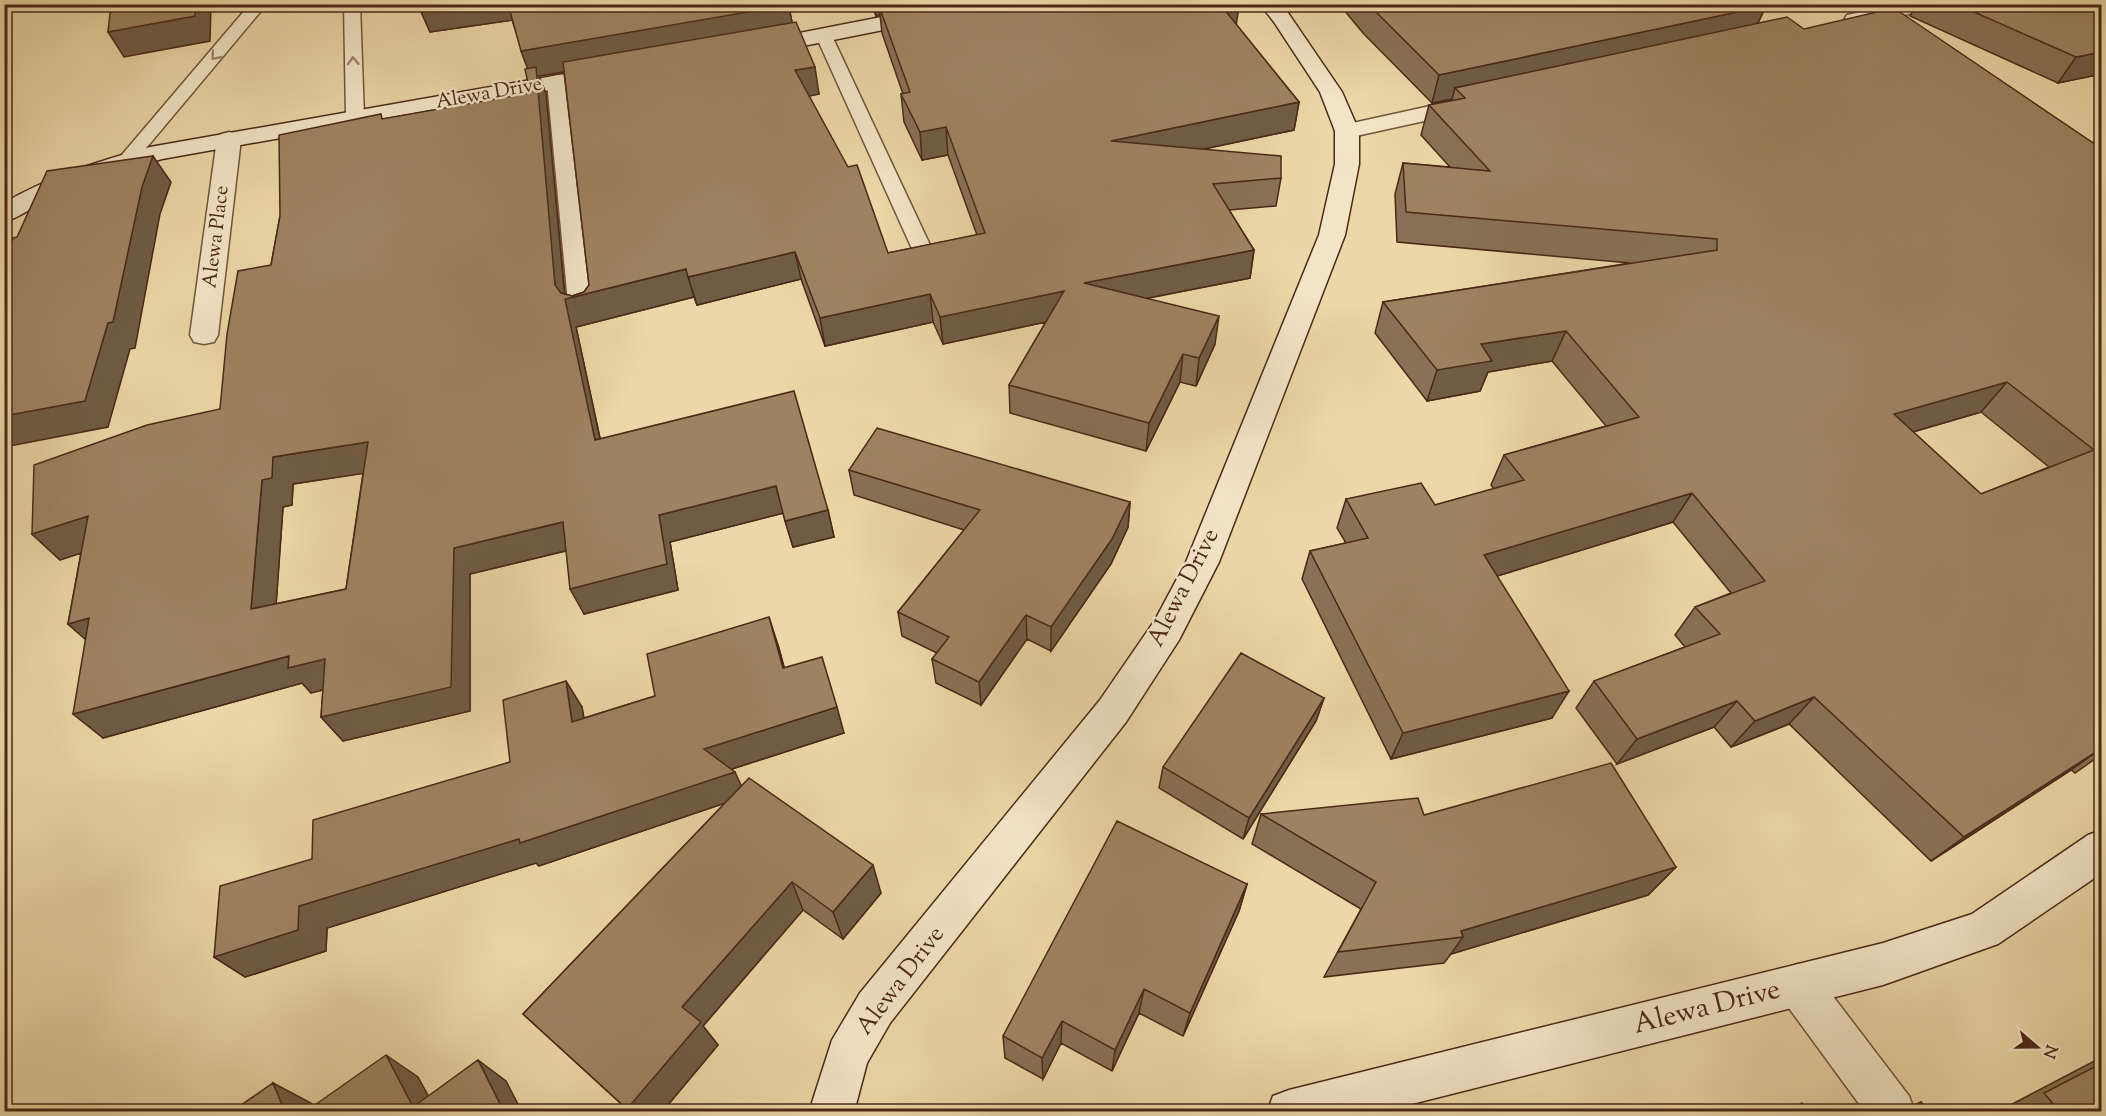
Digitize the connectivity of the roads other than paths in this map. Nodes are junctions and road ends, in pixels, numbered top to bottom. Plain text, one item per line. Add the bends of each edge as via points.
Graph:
1 (352, 4) edge
2 (982, 4) edge
3 (1270, 4) edge
4 (1928, 4) edge
5 (254, 8) edge
6 (1835, 25) edge
7 (824, 36) junction
8 (732, 52) edge
9 (627, 70) edge
10 (558, 82) junction
11 (1486, 101) edge
12 (355, 117) junction
13 (1347, 131) junction
14 (229, 139) junction
15 (126, 162) junction
16 (4, 214) edge
17 (928, 262) edge
18 (584, 313) edge
19 (204, 335) dead end
20 (2102, 848) edge
21 (1798, 985) junction
22 (831, 1112) edge
23 (1289, 1112) edge
24 (1893, 1112) edge

12 -> 1 lane
2 - 7 street
3 - 13 street, Alewa Drive via 1331,92
4 - 6 street
5 -> 15 lane
7 - 8 street
7 - 17 lane
9 - 10 street, Alewa Drive
10 - 12 street, Alewa Drive
10 - 18 street
11 - 13 street
12 - 14 street, Alewa Drive
13 - 22 street, Alewa Drive via 1347,164 1332,235 1202,562 1167,630 1113,711 875,1008 847,1055
14 - 15 street, Alewa Drive
14 - 19 street, Alewa Place
15 - 16 street, Alewa Drive via 82,175
20 - 21 street, Alewa Drive via 1983,930 1883,964
21 - 23 street, Alewa Drive
21 - 24 street

